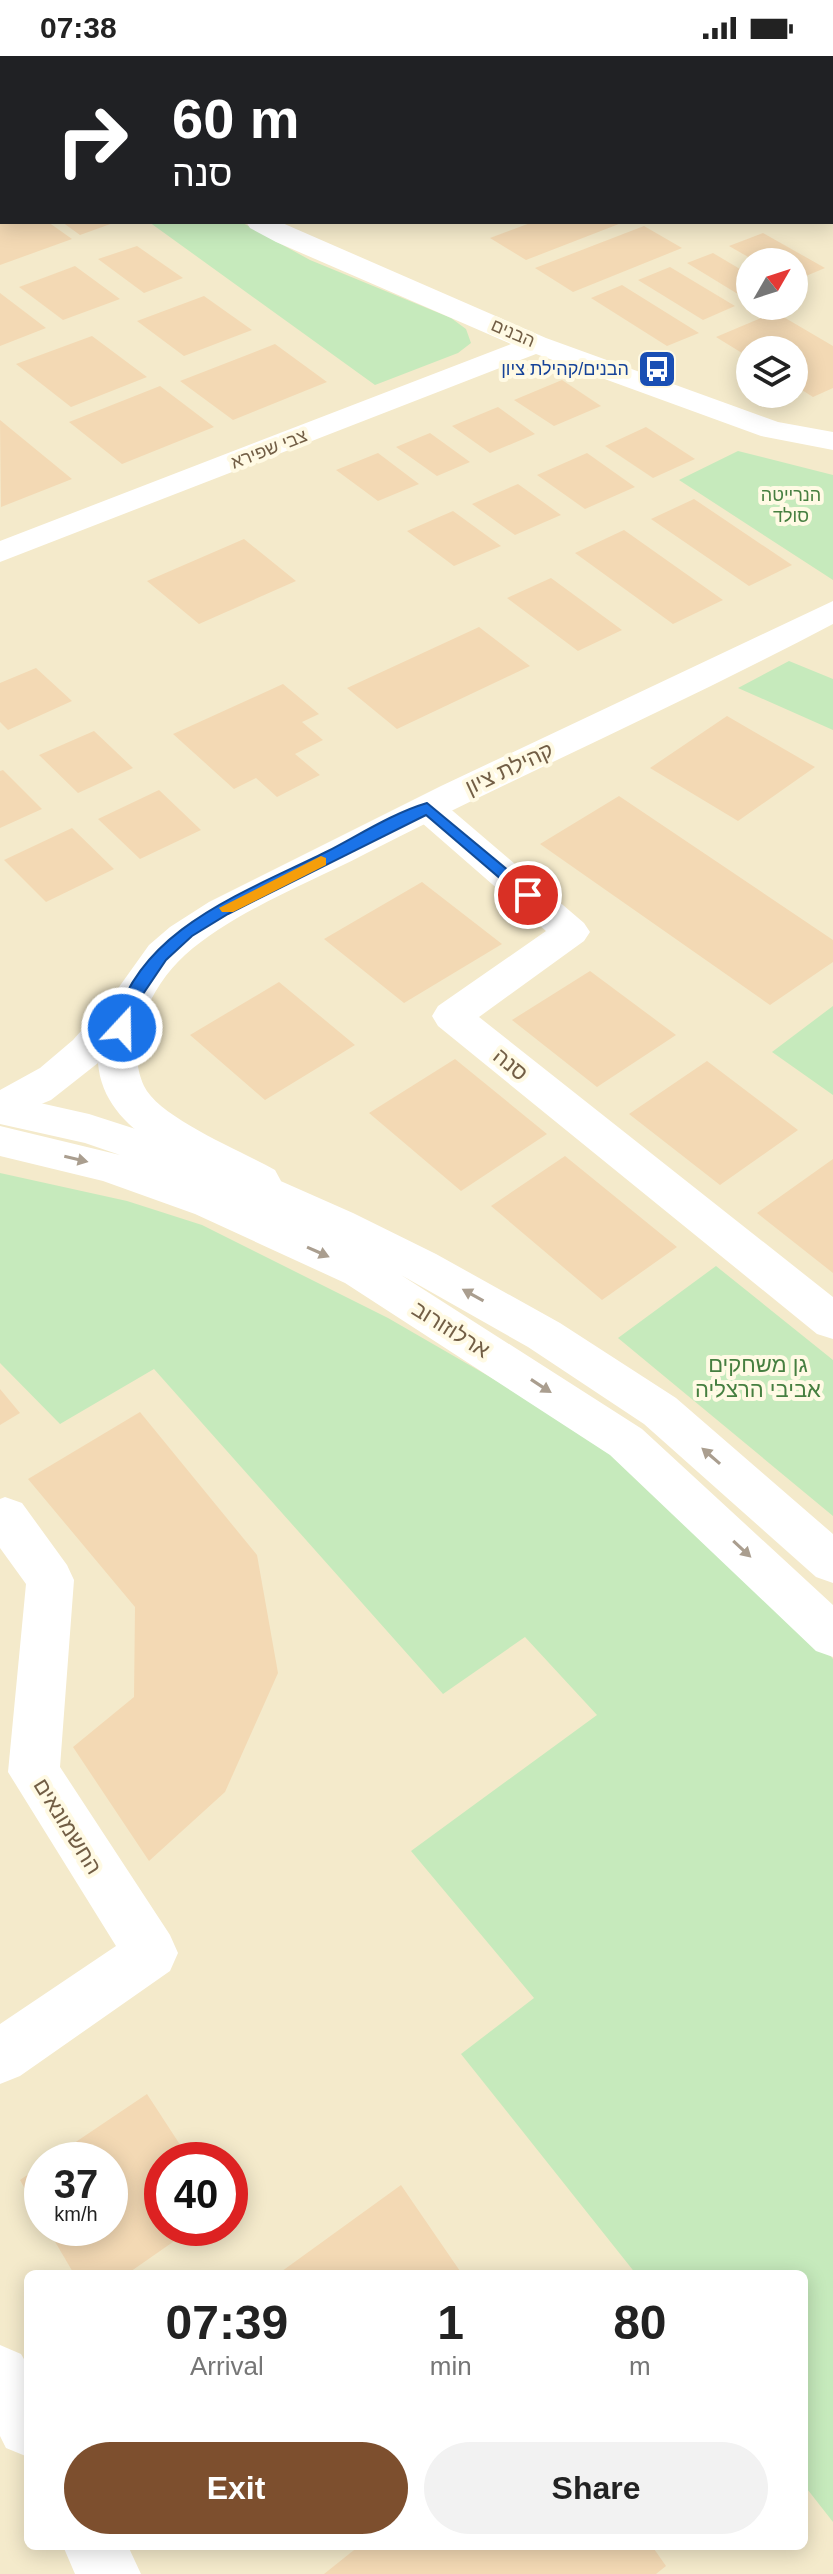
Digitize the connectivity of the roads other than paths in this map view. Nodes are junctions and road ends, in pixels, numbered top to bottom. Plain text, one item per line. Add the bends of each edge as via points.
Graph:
1 (264, 224) edge
2 (536, 344) junction
3 (772, 430) junction
4 (833, 441) edge
5 (833, 456) edge
6 (0, 552) edge
7 (833, 611) edge
8 (427, 808) junction
9 (127, 1005) junction
10 (0, 1108) edge
11 (0, 1141) edge
12 (338, 1224) junction
13 (833, 1322) edge
14 (5, 1517) dead end
15 (833, 1563) edge
16 (833, 1636) edge
17 (0, 2057) edge
18 (0, 2375) edge
19 (24, 2419) edge
20 (96, 2550) edge
21 (109, 2574) edge

1 - 2 street, הבנים
2 - 3 street, הבנים
2 - 6 street, צבי שפירא
3 - 4 street, הבנים
3 - 5 street, הבנים
7 - 8 street, קהילת ציון
8 - 9 street, קהילת ציון via 187,932 161,956
8 - 13 street, סנה via 571,932 452,1016
9 - 10 street, קהילת ציון via 58,1073
9 - 12 street, קהילת ציון via 117,1052 120,1081 130,1103 176,1137
10 - 12 street, ארלוזורוב via 89,1129 220,1172
11 -> 16 street, ארלוזורוב via 138,1177 210,1203 360,1271 626,1442
15 -> 12 street, ארלוזורוב via 660,1411 544,1335
14 - 17 street, החשמונאים via 50,1580 34,1772 151,1953
18 - 19 street
20 - 21 street

